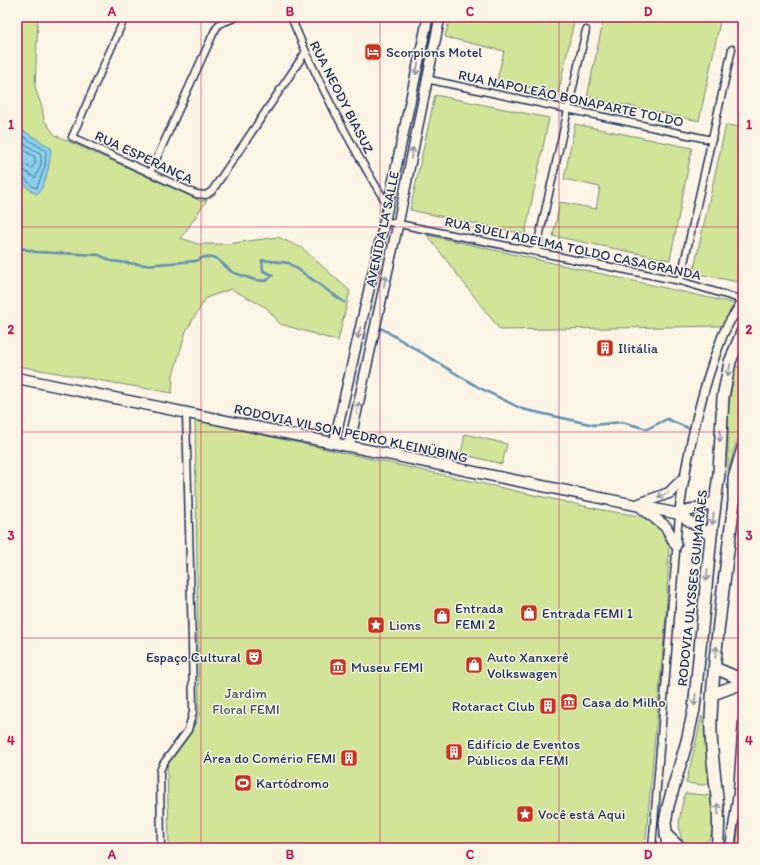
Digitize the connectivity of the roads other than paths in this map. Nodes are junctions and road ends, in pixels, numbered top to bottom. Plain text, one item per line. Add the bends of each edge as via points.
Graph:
1 (125, 17) edge
2 (237, 17) edge
3 (291, 17) edge
4 (428, 17) edge
5 (440, 17) edge
6 (586, 30) dead end
7 (422, 43) junction
8 (433, 46) junction
9 (732, 49) dead end
10 (306, 53) junction
11 (426, 79) junction
12 (568, 110) junction
13 (712, 140) junction
14 (150, 173) junction
15 (388, 206) junction
16 (384, 221) junction
17 (398, 224) junction
18 (536, 251) junction
19 (680, 281) junction
20 (743, 300) edge
21 (743, 330) edge
22 (740, 342) edge
23 (17, 378) edge
24 (186, 414) junction
25 (334, 443) junction
26 (349, 446) junction
27 (743, 448) edge
28 (684, 478) junction
29 (715, 502) junction
30 (637, 504) junction
31 (679, 514) junction
32 (711, 536) junction
33 (676, 545) junction
34 (714, 668) junction
35 (743, 681) edge
36 (713, 694) junction
37 (743, 721) edge
38 (666, 836) junction
39 (161, 848) edge
40 (652, 848) edge
41 (668, 848) edge
42 (680, 848) edge
43 (717, 848) edge
44 (730, 848) edge

1 - 14 street, RUA ESPERANÇA via 72,137
2 - 14 street via 219,24 214,32
3 - 10 street, RUA NEODY BIASUZ
4 - 7 main road, AVENIDA LA SALLE
5 - 8 main road, AVENIDA LA SALLE
6 - 12 street
7 - 8 main road
7 -> 15 main road, AVENIDA LA SALLE
8 - 11 main road, AVENIDA LA SALLE
9 - 13 street
10 - 14 street, RUA ESPERANÇA via 212,191 206,195 196,194
10 - 15 street, RUA NEODY BIASUZ via 335,115
11 - 12 street, RUA NAPOLEÃO BONAPARTE TOLDO
17 -> 11 main road, AVENIDA LA SALLE
12 - 13 street, RUA NAPOLEÃO BONAPARTE TOLDO
12 - 18 street
13 - 19 street
15 - 16 main road, AVENIDA LA SALLE
16 - 17 street, RUA SUELI ADELMA TOLDO CASAGRANDA
16 -> 25 main road, AVENIDA LA SALLE
17 - 18 street, RUA SUELI ADELMA TOLDO CASAGRANDA
26 -> 17 main road, AVENIDA LA SALLE
18 - 19 street, RUA SUELI ADELMA TOLDO CASAGRANDA
19 - 20 street, RUA SUELI ADELMA TOLDO CASAGRANDA
20 - 28 street via 723,335 715,359 692,434
21 - 22 highway, RODOVIA ULYSSES GUIMARÃES
22 -> 29 highway, RODOVIA ULYSSES GUIMARÃES via 730,362 723,397
23 - 24 main road, RODOVIA VILSON PEDRO KLEINÜBING
24 - 25 main road, RODOVIA VILSON PEDRO KLEINÜBING
24 - 39 street via 193,712 188,730 160,771
25 - 26 main road, RODOVIA VILSON PEDRO KLEINÜBING
26 - 30 main road, RODOVIA VILSON PEDRO KLEINÜBING
34 -> 27 highway via 734,501 734,478
28 -> 30 main road via 669,493
28 - 31 street
29 - 31 main road
29 -> 32 highway, RODOVIA ULYSSES GUIMARÃES
30 - 31 main road, RODOVIA VILSON PEDRO KLEINÜBING
30 - 33 main road via 666,527
31 - 32 main road, RODOVIA VILSON PEDRO KLEINÜBING
31 - 33 street
32 -> 38 highway, RODOVIA ULYSSES GUIMARÃES via 694,709 668,806
33 - 40 street
34 - 35 highway
34 - 36 highway
35 - 36 highway
43 -> 36 highway via 719,818 711,719
37 - 44 street via 738,792
38 - 41 highway, RODOVIA ULYSSES GUIMARÃES
38 - 42 highway

